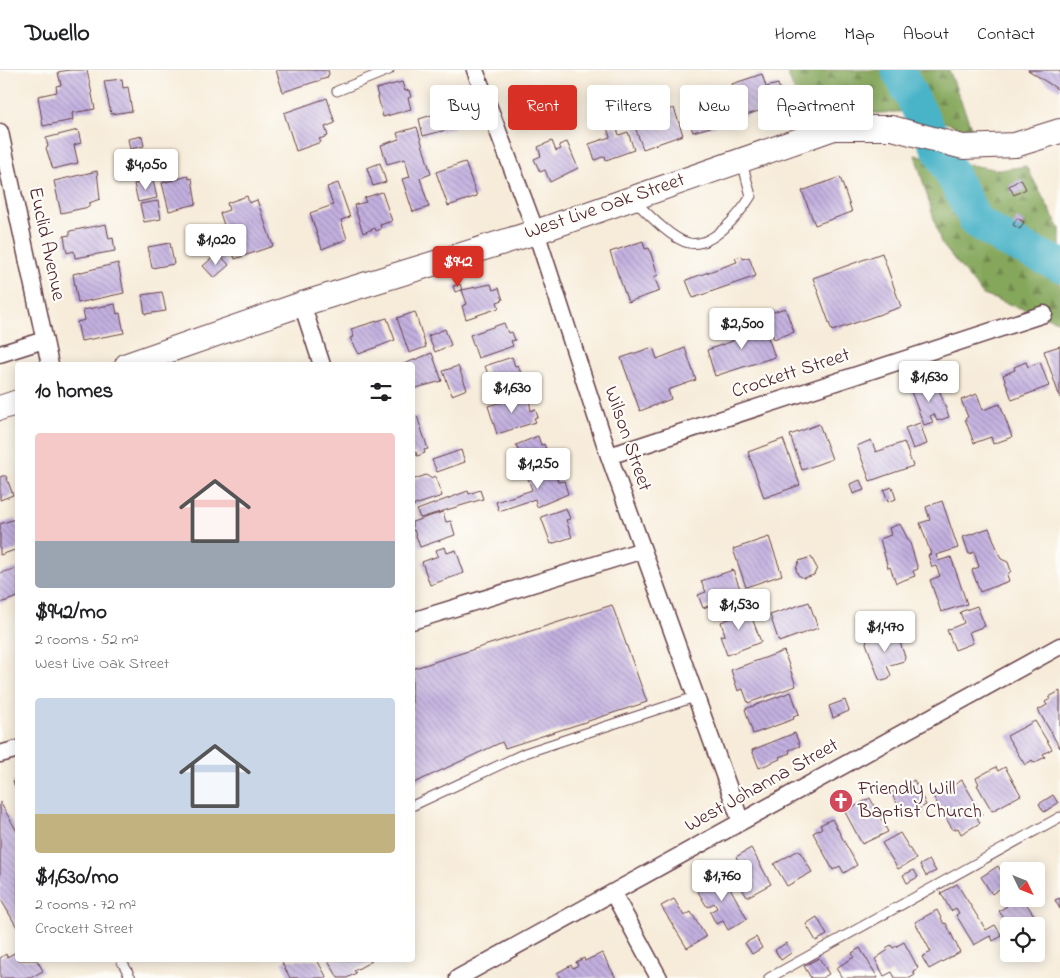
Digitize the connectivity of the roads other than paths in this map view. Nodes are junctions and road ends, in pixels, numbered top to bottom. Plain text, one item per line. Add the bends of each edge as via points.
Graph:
1 (389, 70) edge
2 (474, 70) edge
3 (337, 91) dead end
4 (1060, 131) edge
5 (0, 132) edge
6 (741, 160) junction
7 (632, 198) junction
8 (536, 232) junction
9 (302, 304) junction
10 (1044, 314) dead end
11 (44, 340) junction
12 (0, 354) edge
13 (162, 359) edge
14 (49, 362) edge
15 (144, 362) edge
16 (321, 362) edge
17 (15, 403) edge
18 (0, 408) edge
19 (609, 456) junction
20 (643, 550) junction
21 (415, 620) edge
22 (1060, 646) edge
23 (695, 697) junction
24 (15, 750) edge
25 (0, 754) edge
26 (415, 805) edge
27 (1060, 817) edge
28 (741, 822) junction
29 (613, 893) junction
30 (122, 962) edge
31 (479, 973) edge
32 (131, 978) edge
33 (458, 978) edge
34 (660, 978) edge
35 (768, 978) edge

1 - 3 lane
2 - 8 street, Wilson Street
4 - 6 street, West Live Oak Street via 1015,145 963,147 892,128 834,128
5 - 11 street, Euclid Avenue
6 - 7 street, West Live Oak Street
6 - 7 lane via 751,196 723,230 700,242 691,244 683,241
7 - 8 street, West Live Oak Street
8 - 9 street, West Live Oak Street
8 - 19 street, Wilson Street
9 - 13 street, West Live Oak Street
9 - 16 street
10 - 19 street, Crockett Street
11 - 12 street
11 - 14 street, Euclid Avenue
13 - 15 street, West Live Oak Street
17 - 18 street
19 - 20 street, Wilson Street
20 - 21 street
20 - 23 street, Wilson Street
22 - 28 street, West Johanna Street
23 - 26 lane via 525,753
23 - 28 street, Wilson Street
24 - 25 street
27 - 35 lane
28 - 29 street, West Johanna Street
29 - 31 street, West Johanna Street
29 - 34 street
30 - 32 lane
31 - 33 street, West Johanna Street

